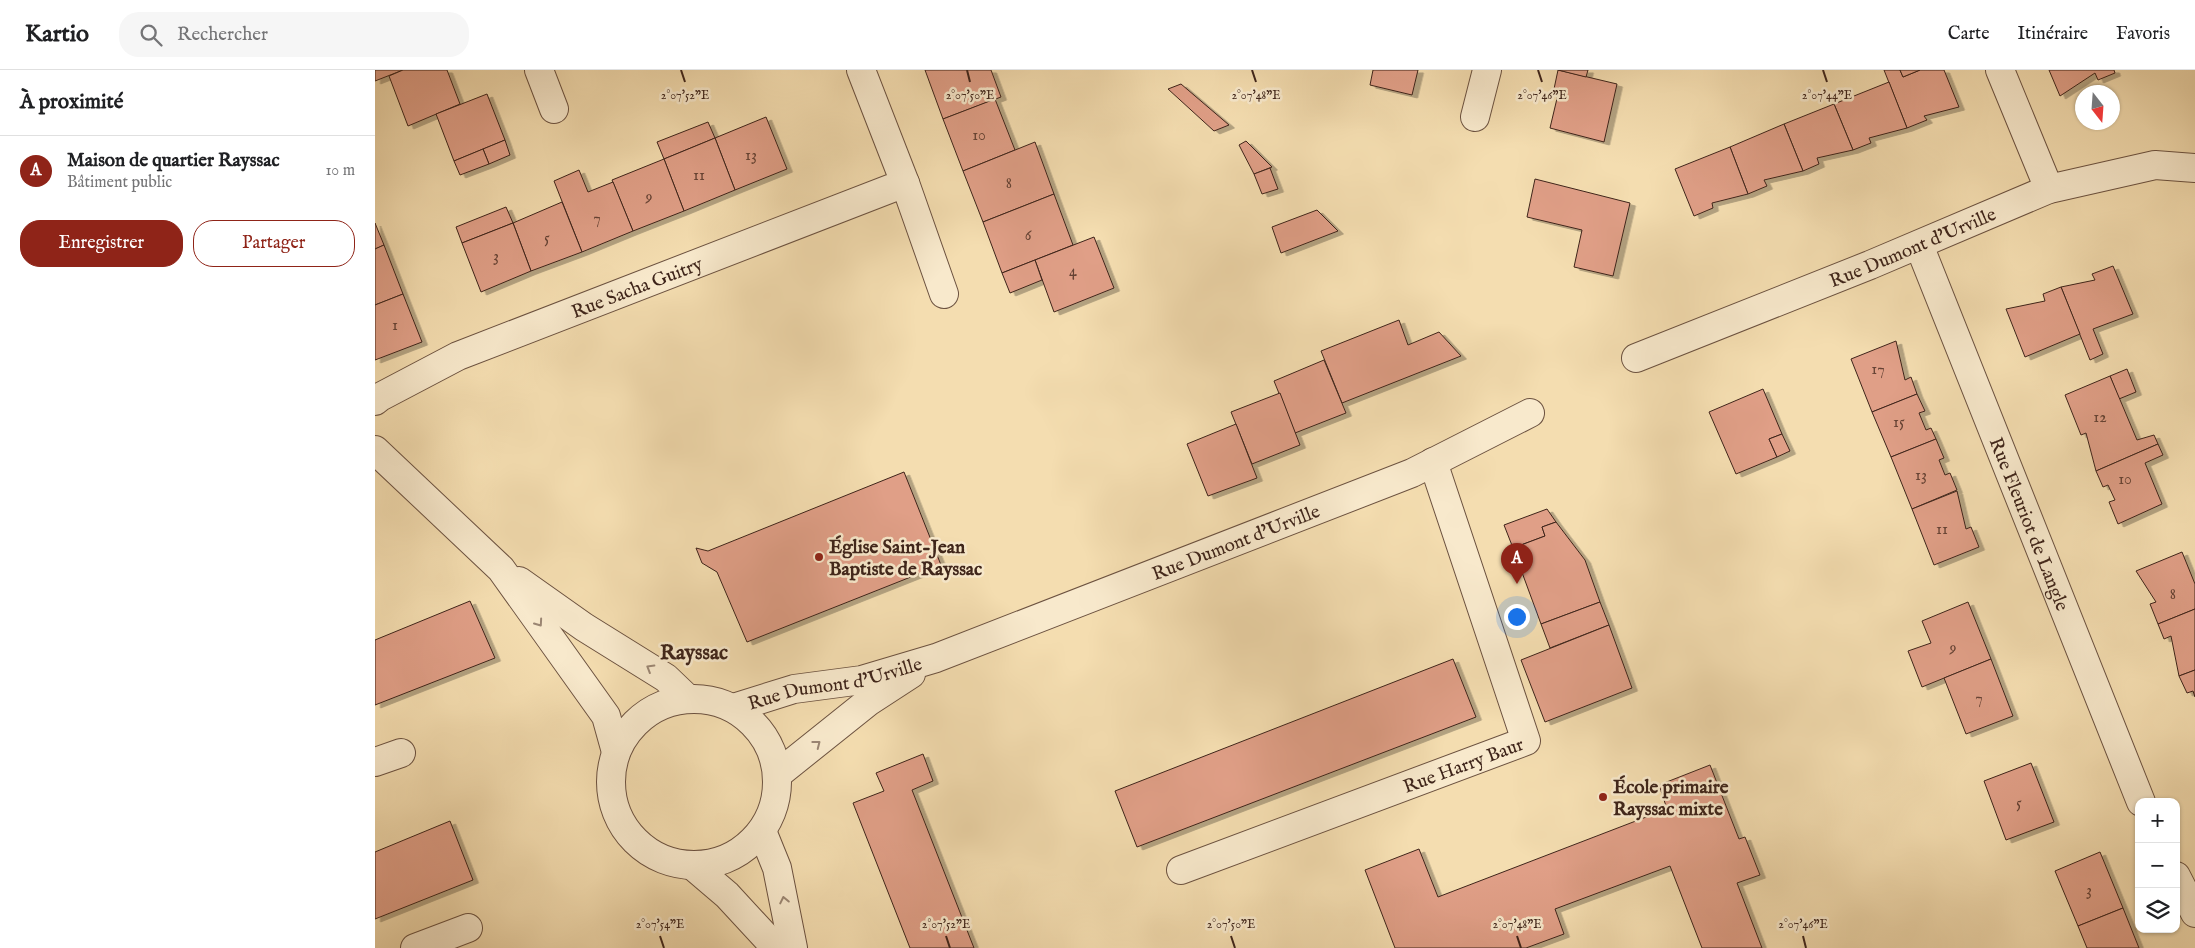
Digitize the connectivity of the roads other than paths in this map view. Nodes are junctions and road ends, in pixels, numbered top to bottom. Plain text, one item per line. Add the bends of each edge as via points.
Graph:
1 (539, 70) edge
2 (861, 70) edge
3 (1487, 70) edge
4 (2000, 70) edge
5 (554, 109) dead end
6 (1475, 117) dead end
7 (2195, 168) edge
8 (905, 183) junction
9 (2049, 189) junction
10 (1919, 245) junction
11 (944, 294) dead end
12 (1637, 358) dead end
13 (375, 401) edge
14 (1530, 413) dead end
15 (375, 450) edge
16 (1433, 462) junction
17 (501, 569) junction
18 (936, 658) junction
19 (688, 698) junction
20 (733, 708) junction
21 (616, 752) junction
22 (401, 753) dead end
23 (375, 762) edge
24 (777, 774) junction
25 (2139, 798) edge
26 (762, 831) junction
27 (693, 866) junction
28 (1181, 870) dead end
29 (2180, 884) edge
30 (2195, 913) edge
31 (468, 928) dead end
32 (415, 948) edge
33 (776, 948) edge
34 (793, 948) edge

1 - 5 street
2 - 8 street
3 - 6 street
4 - 9 street
7 - 9 street, Rue Dumont d'Urville via 2155,165
8 - 11 street
8 - 13 street, Rue Sacha Guitry via 458,356
9 - 10 street, Rue Dumont d'Urville
10 - 12 street, Rue Dumont d'Urville
10 - 25 street, Rue Fleuriot de Langle
14 - 16 street, Rue Dumont d'Urville
15 - 17 street
16 - 18 street, Rue Dumont d'Urville
16 - 28 street, Rue Harry Baur via 1526,741
19 -> 17 street via 666,678 584,627
17 -> 21 street via 606,716
18 - 20 street, Rue Dumont d'Urville via 862,680 795,689
24 -> 18 street, Rue Dumont d'Urville via 868,702
19 - 20 street via 711,700
19 - 21 street via 665,704 644,715 627,731
20 - 24 street via 763,734 773,753
21 - 27 street via 610,778 613,804 625,829 643,848 659,857
22 - 23 street
24 - 26 street via 777,798
26 - 27 street via 743,850 719,862
34 -> 26 street via 777,868
27 - 33 street via 727,895
29 - 30 street
31 - 32 street

